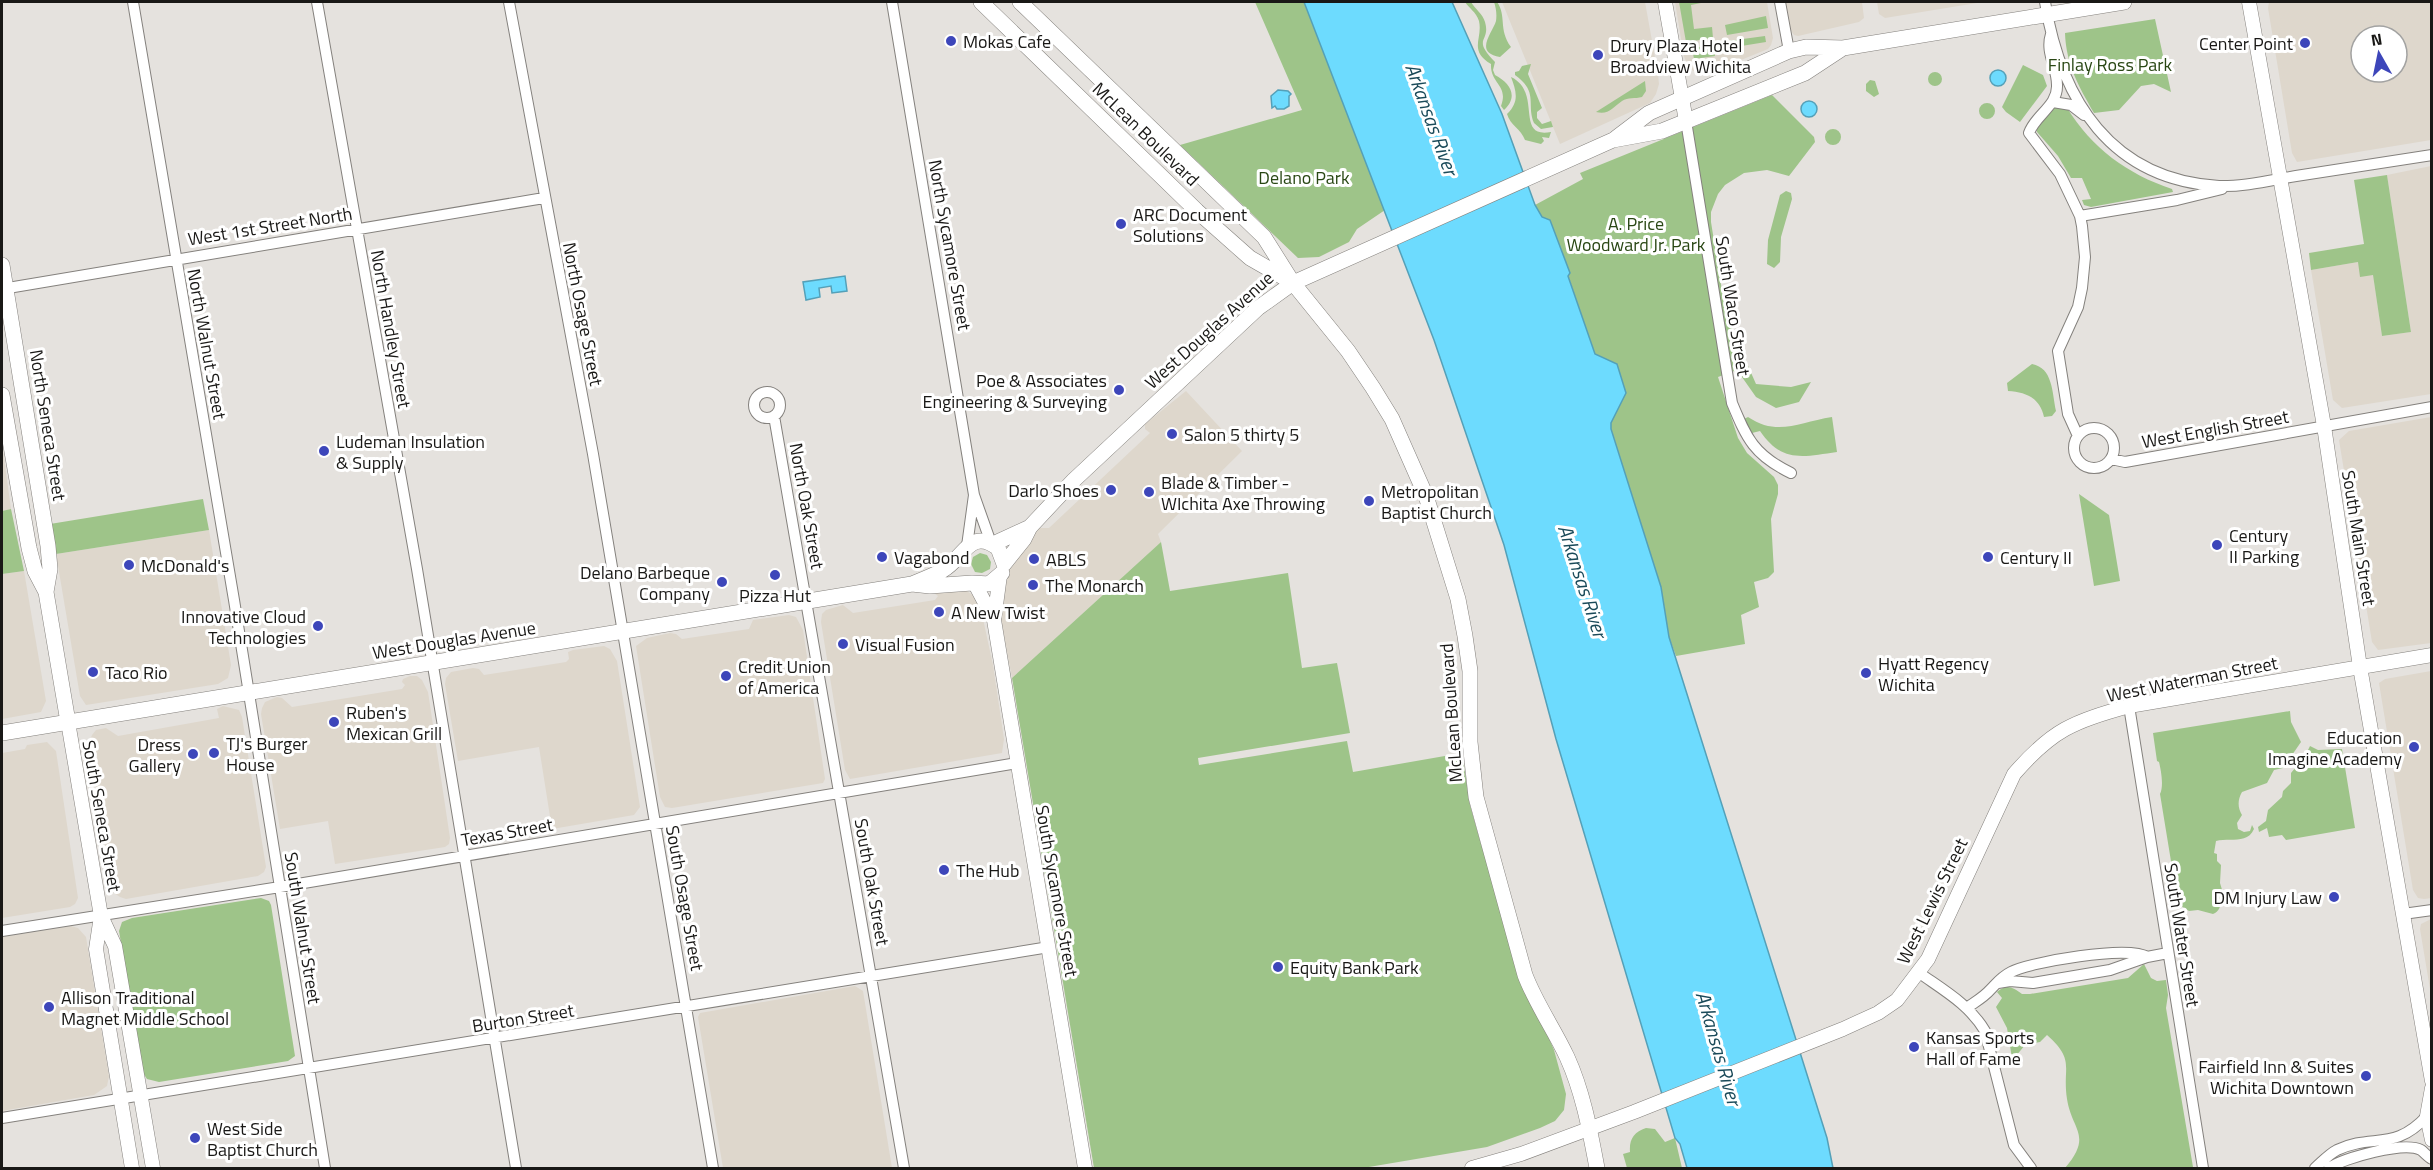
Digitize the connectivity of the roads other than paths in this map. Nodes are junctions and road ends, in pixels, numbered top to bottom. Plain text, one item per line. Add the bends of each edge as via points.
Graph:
1 (133, 2) edge
2 (317, 2) edge
3 (509, 2) edge
4 (892, 2) edge
5 (981, 2) edge
6 (1020, 2) edge
7 (1665, 2) edge
8 (1780, 2) edge
9 (2124, 2) edge
10 (2249, 2) edge
11 (2047, 8) edge
12 (2051, 34) junction
13 (1843, 48) junction
14 (1789, 51) junction
15 (1682, 99) junction
16 (2053, 102) junction
17 (1686, 121) junction
18 (2093, 123) junction
19 (1613, 140) junction
20 (2432, 155) edge
21 (2279, 178) junction
22 (2243, 184) junction
23 (544, 198) junction
24 (2080, 216) junction
25 (356, 229) junction
26 (175, 259) junction
27 (2, 265) edge
28 (1293, 283) junction
29 (3, 288) edge
30 (2, 395) edge
31 (2432, 407) edge
32 (774, 416) dead end
33 (2324, 426) junction
34 (2078, 436) junction
35 (2111, 459) junction
36 (1791, 473) dead end
37 (974, 495) junction
38 (1030, 527) junction
39 (992, 544) junction
40 (964, 550) junction
41 (1002, 571) junction
42 (912, 584) junction
43 (973, 584) junction
44 (46, 592) junction
45 (807, 603) junction
46 (994, 620) junction
47 (623, 633) junction
48 (2432, 655) edge
49 (433, 663) junction
50 (2360, 667) junction
51 (247, 693) junction
52 (2129, 706) junction
53 (68, 722) junction
54 (2, 733) edge
55 (1017, 763) junction
56 (2013, 774) joint
57 (840, 792) junction
58 (656, 823) junction
59 (465, 855) junction
60 (280, 887) junction
61 (2432, 910) edge
62 (2403, 914) junction
63 (101, 916) junction
64 (2, 931) edge
65 (1049, 947) junction
66 (2168, 953) junction
67 (2147, 957) junction
68 (1918, 972) junction
69 (873, 978) junction
70 (1995, 984) junction
71 (1968, 1007) junction
72 (687, 1008) junction
73 (495, 1039) junction
74 (309, 1069) junction
75 (2432, 1081) edge
76 (2432, 1088) edge
77 (140, 1096) junction
78 (120, 1100) junction
79 (2427, 1116) junction
80 (2, 1118) edge
81 (1590, 1129) junction
82 (2432, 1140) edge
83 (2432, 1159) edge
84 (132, 1168) edge
85 (153, 1168) edge
86 (325, 1168) edge
87 (516, 1168) edge
88 (713, 1168) edge
89 (904, 1168) edge
90 (1085, 1168) edge
91 (1472, 1168) edge
92 (1597, 1168) edge
93 (1606, 1168) edge
94 (2031, 1168) edge
95 (2203, 1168) edge
96 (2315, 1168) edge
97 (2329, 1168) edge

1 - 26 street, North Walnut Street
2 - 25 street, North Handley Street
3 - 23 street, North Osage Street
4 - 37 street, North Sycamore Street
5 - 28 main road, McLean Boulevard via 1197,212 1250,258
6 - 28 main road, McLean Boulevard via 1264,237
7 - 15 street
8 - 14 street
9 - 11 main road, West Douglas Avenue
10 - 21 street, South Main Street
11 - 12 street
11 - 13 main road, West Douglas Avenue
12 - 16 street via 2048,50 2058,85
12 - 18 street via 2062,67
13 - 14 main road, West Douglas Avenue via 1806,46
13 - 17 main road, West Douglas Avenue via 1805,73
14 - 15 main road, West Douglas Avenue
15 - 17 street
15 - 19 main road, West Douglas Avenue via 1649,113
16 - 18 street via 2072,105
16 - 24 street via 2029,133 2060,174
17 - 19 main road, West Douglas Avenue via 1662,131
17 - 36 street, South Waco Street via 1732,403 1755,449 1772,464
18 - 22 street via 2128,158 2150,170 2197,183
19 - 28 main road, West Douglas Avenue
20 - 21 street
21 - 22 street
21 - 33 street, South Main Street
22 - 24 street
23 - 25 street, West 1st Street North
23 - 47 street, North Osage Street
24 - 34 street via 2084,244 2082,288 2072,324 2058,351 2068,414
25 - 26 street, West 1st Street North
25 - 49 street, North Handley Street
26 - 29 street, West 1st Street North
26 - 51 street, North Walnut Street
27 - 29 main road, North Seneca Street
28 - 38 main road, West Douglas Avenue via 1258,308 1074,480
28 - 81 main road, McLean Boulevard via 1373,388 1392,419 1426,496 1458,598 1465,636 1470,671 1472,766 1485,832 1525,975 1568,1059
29 - 44 main road, North Seneca Street via 48,546
30 - 44 main road, North Seneca Street via 29,548
31 - 33 street, West English Street
32 - 45 street, North Oak Street
33 - 35 street, West English Street via 2125,462
33 - 50 street, South Main Street
34 - 35 street via 2091,428 2106,431 2114,444
34 - 35 street via 2075,451 2083,464 2098,468
37 - 39 street, North Sycamore Street
37 - 40 street, North Sycamore Street
38 - 39 main road, West Douglas Avenue
38 - 41 main road, West Douglas Avenue
39 - 40 main road, West Douglas Avenue via 974,542
39 - 41 main road via 1003,556
40 - 42 main road, West Douglas Avenue via 941,571
40 - 43 main road via 960,570
41 - 43 main road, West Douglas Avenue via 989,584
41 - 46 street, South Sycamore Street
42 - 43 main road, West Douglas Avenue
42 - 45 main road, West Douglas Avenue
43 - 46 street, South Sycamore Street
44 - 53 main road, North Seneca Street
45 - 47 main road, West Douglas Avenue
45 - 57 street, South Oak Street
46 - 55 street, South Sycamore Street
47 - 49 main road, West Douglas Avenue
47 - 58 street, South Osage Street
48 - 50 street, West Waterman Street
49 - 51 main road, West Douglas Avenue
49 - 59 street, North Handley Street
50 - 52 street, West Waterman Street
50 - 62 street, South Main Street
51 - 53 main road, West Douglas Avenue
51 - 60 street, South Walnut Street
52 - 56 street, West Waterman Street via 2087,718 2058,732
52 - 66 street, South Water Street
53 - 54 main road, West Douglas Avenue
53 - 63 street, South Seneca Street
55 - 57 street, Texas Street
55 - 65 street, South Sycamore Street
56 - 68 street, West Lewis Street via 1928,959
57 - 58 street, Texas Street
57 - 69 street, South Oak Street
58 - 59 street, Texas Street
58 - 72 street, South Osage Street
59 - 60 street, Texas Street
59 - 73 street, North Handley Street
60 - 63 street, Texas Street
60 - 74 street, South Walnut Street
61 - 62 street
62 - 75 street, South Main Street
63 - 64 street, Texas Street
63 - 77 street, South Seneca Street via 115,946
63 - 78 street, South Seneca Street via 96,949
65 - 69 street, Burton Street
65 - 90 street, South Sycamore Street
66 - 67 street
66 - 95 street, South Water Street
67 - 70 street via 2110,970 2033,983
67 - 70 street via 2142,953 2111,952 2025,966
68 - 71 street
68 - 81 street, West Lewis Street via 1897,1000 1878,1013
69 - 72 street, Burton Street
69 - 89 street, South Oak Street
70 - 71 street
71 - 94 street via 1985,1031 2014,1145
72 - 73 street, Burton Street
72 - 88 street, South Osage Street
73 - 74 street, Burton Street
73 - 87 street, North Handley Street
74 - 77 street, Burton Street
74 - 86 street, South Walnut Street
76 - 79 street
77 - 78 street, Burton Street
77 - 85 street, South Seneca Street
78 - 80 street, Burton Street
78 - 84 street, South Seneca Street
79 - 82 street
79 - 96 street via 2415,1130 2403,1136 2335,1151
81 - 91 street, West Lewis Street
81 - 92 main road
81 - 93 main road
83 - 97 street via 2420,1149 2407,1148 2349,1159

